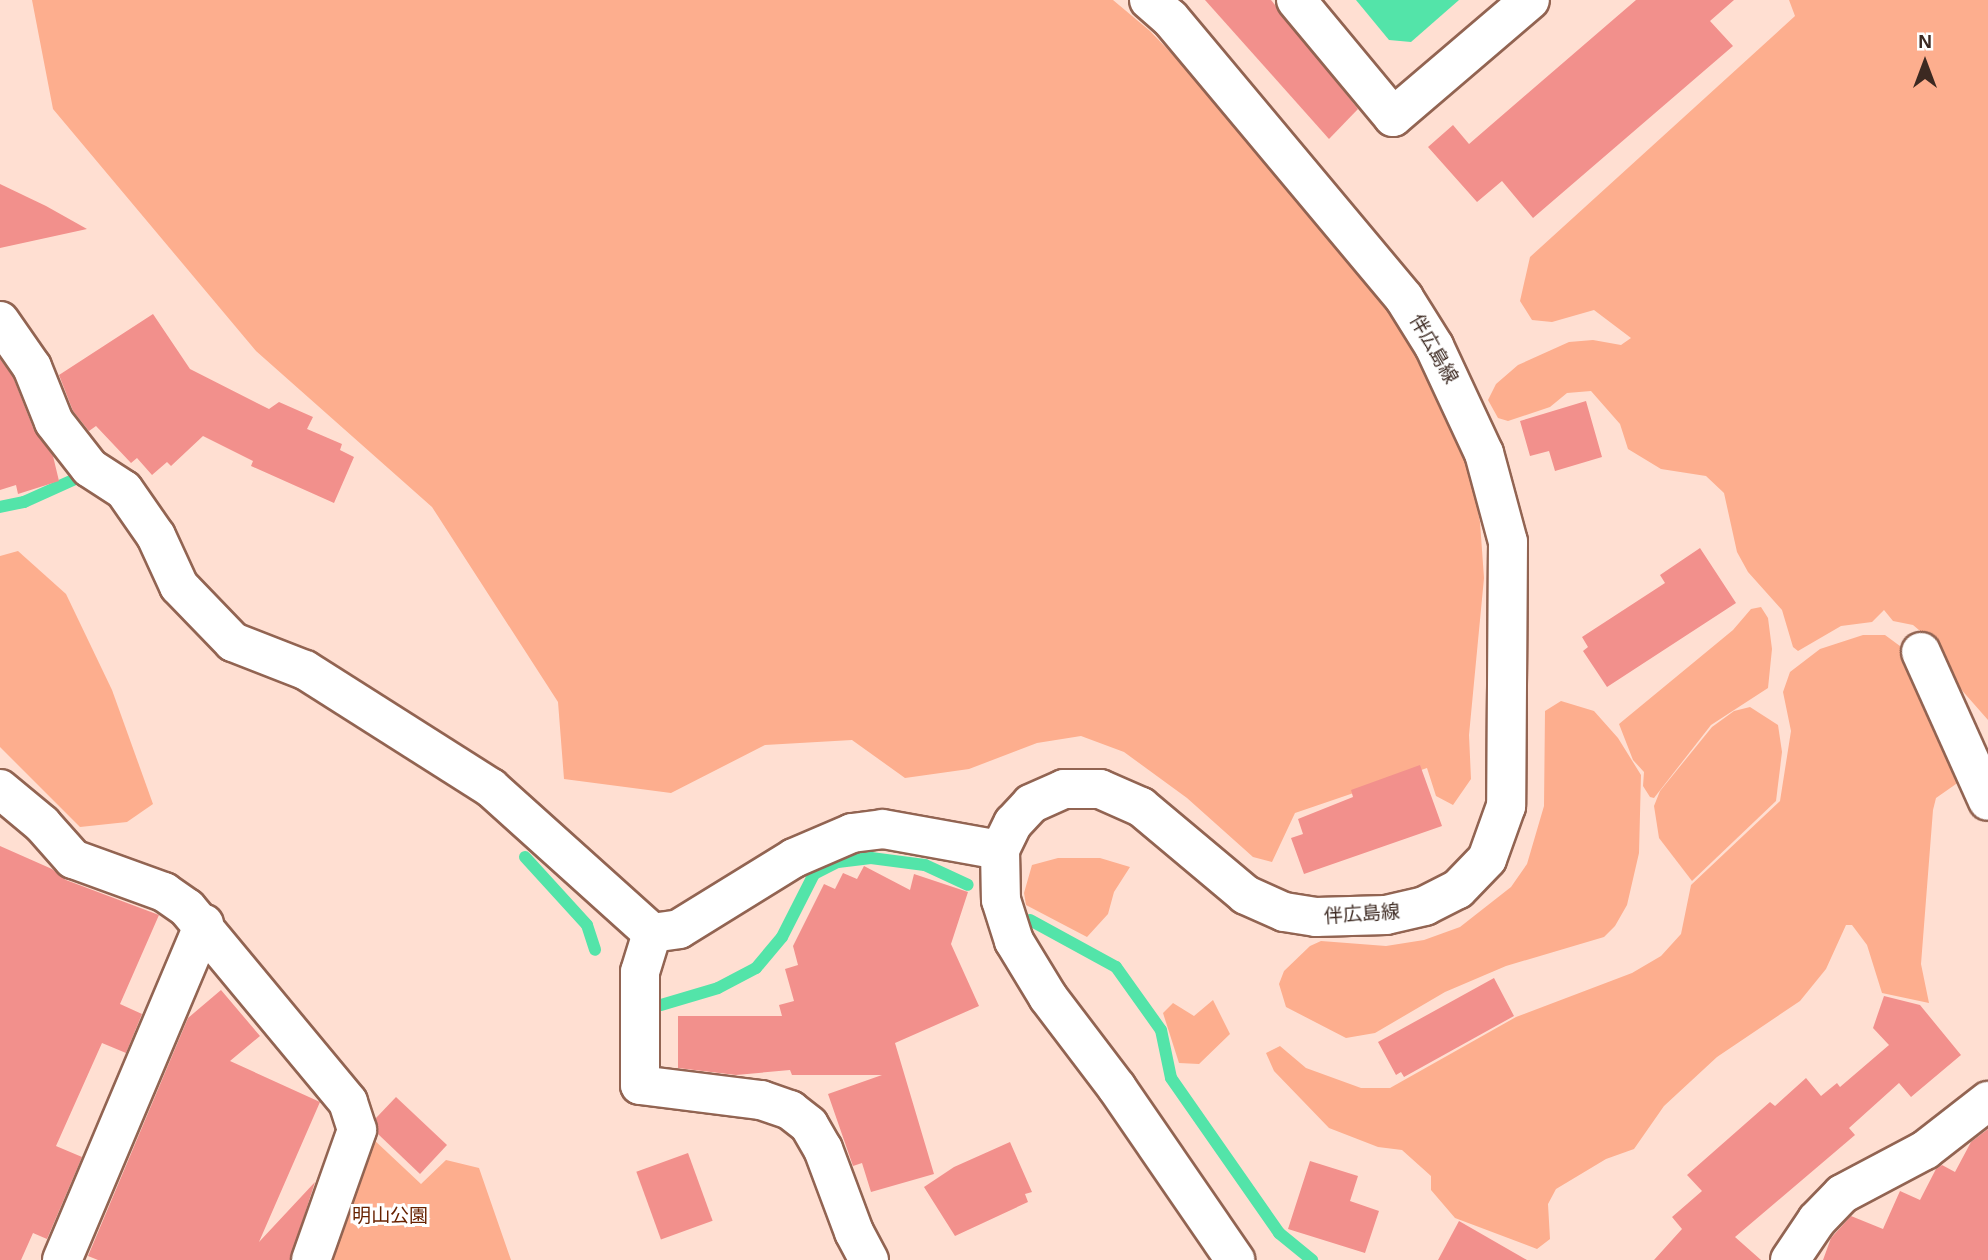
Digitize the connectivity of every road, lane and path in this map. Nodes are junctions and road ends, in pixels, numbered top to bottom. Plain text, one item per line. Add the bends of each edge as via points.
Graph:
1 (1149, 0) edge
2 (1296, 0) edge
3 (1530, 0) edge
4 (2, 327) edge
5 (1922, 652) dead end
6 (0, 789) edge
7 (1988, 801) edge
8 (1000, 850) junction
9 (204, 924) junction
10 (652, 933) junction
11 (1988, 1101) edge
12 (62, 1260) edge
13 (311, 1260) edge
14 (869, 1260) edge
15 (1235, 1260) edge
16 (1790, 1260) edge

1 - 8 street, 伴広島線 via 1170,18 1404,298 1458,392 1494,481 1508,542 1504,815 1487,859 1458,889 1425,906 1386,915 1316,917 1270,907 1246,895 1141,807 1100,789 1064,789 1031,804 1013,823
2 - 3 street via 1393,117
4 - 10 street via 32,367 54,422 90,468 124,490 156,536 179,586 233,642 305,670 491,788
5 - 7 street
6 - 9 street via 42,824 73,859 164,892
8 - 10 street via 883,829 852,833 794,858 679,929
8 - 15 street, 伴広島線 via 1000,900 1014,941 1048,998 1117,1088
9 - 12 street
9 - 13 street via 351,1112 357,1130
10 - 14 street via 640,972 640,1085 761,1100 790,1110 809,1125 823,1149
11 - 16 street via 1925,1150 1842,1194 1816,1220

